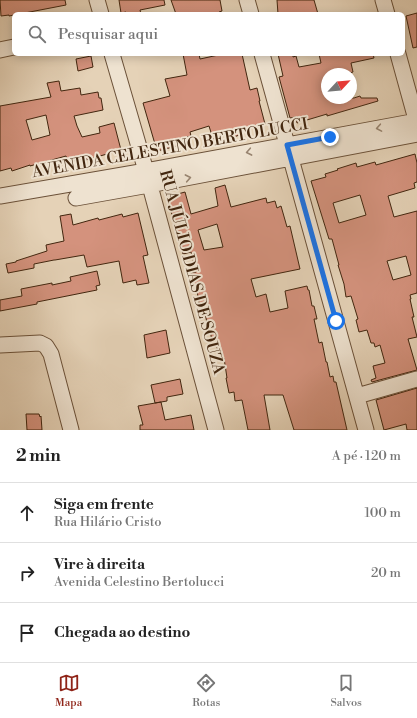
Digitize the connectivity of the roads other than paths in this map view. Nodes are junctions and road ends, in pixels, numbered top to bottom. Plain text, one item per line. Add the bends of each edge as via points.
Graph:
1 (97, 0) edge
2 (247, 0) edge
3 (383, 0) edge
4 (100, 12) edge
5 (250, 12) edge
6 (386, 12) edge
7 (12, 48) edge
8 (0, 50) edge
9 (113, 56) edge
10 (263, 56) edge
11 (399, 56) edge
12 (417, 122) edge
13 (417, 134) edge
14 (289, 152) junction
15 (147, 178) junction
16 (0, 196) edge
17 (76, 198) dead end
18 (0, 345) edge
19 (417, 379) edge
20 (357, 396) junction
21 (71, 430) edge
22 (216, 430) edge
23 (366, 430) edge

1 - 4 street
2 - 5 street
3 - 6 street
7 - 8 street
9 - 15 street, RUA JÚLIO DIAS DE SOUZA
10 - 14 street
11 - 12 street
12 -> 14 street, AVENIDA CELESTINO BERTOLUCCI
13 - 14 street, AVENIDA CELESTINO BERTOLUCCI
14 - 15 street, AVENIDA CELESTINO BERTOLUCCI
14 - 20 street
15 - 16 street, AVENIDA CELESTINO BERTOLUCCI
15 - 17 street, AVENIDA CELESTINO BERTOLUCCI
15 - 22 street, RUA JÚLIO DIAS DE SOUZA
18 - 21 street via 46,346 51,354
19 - 20 street
20 - 23 street

